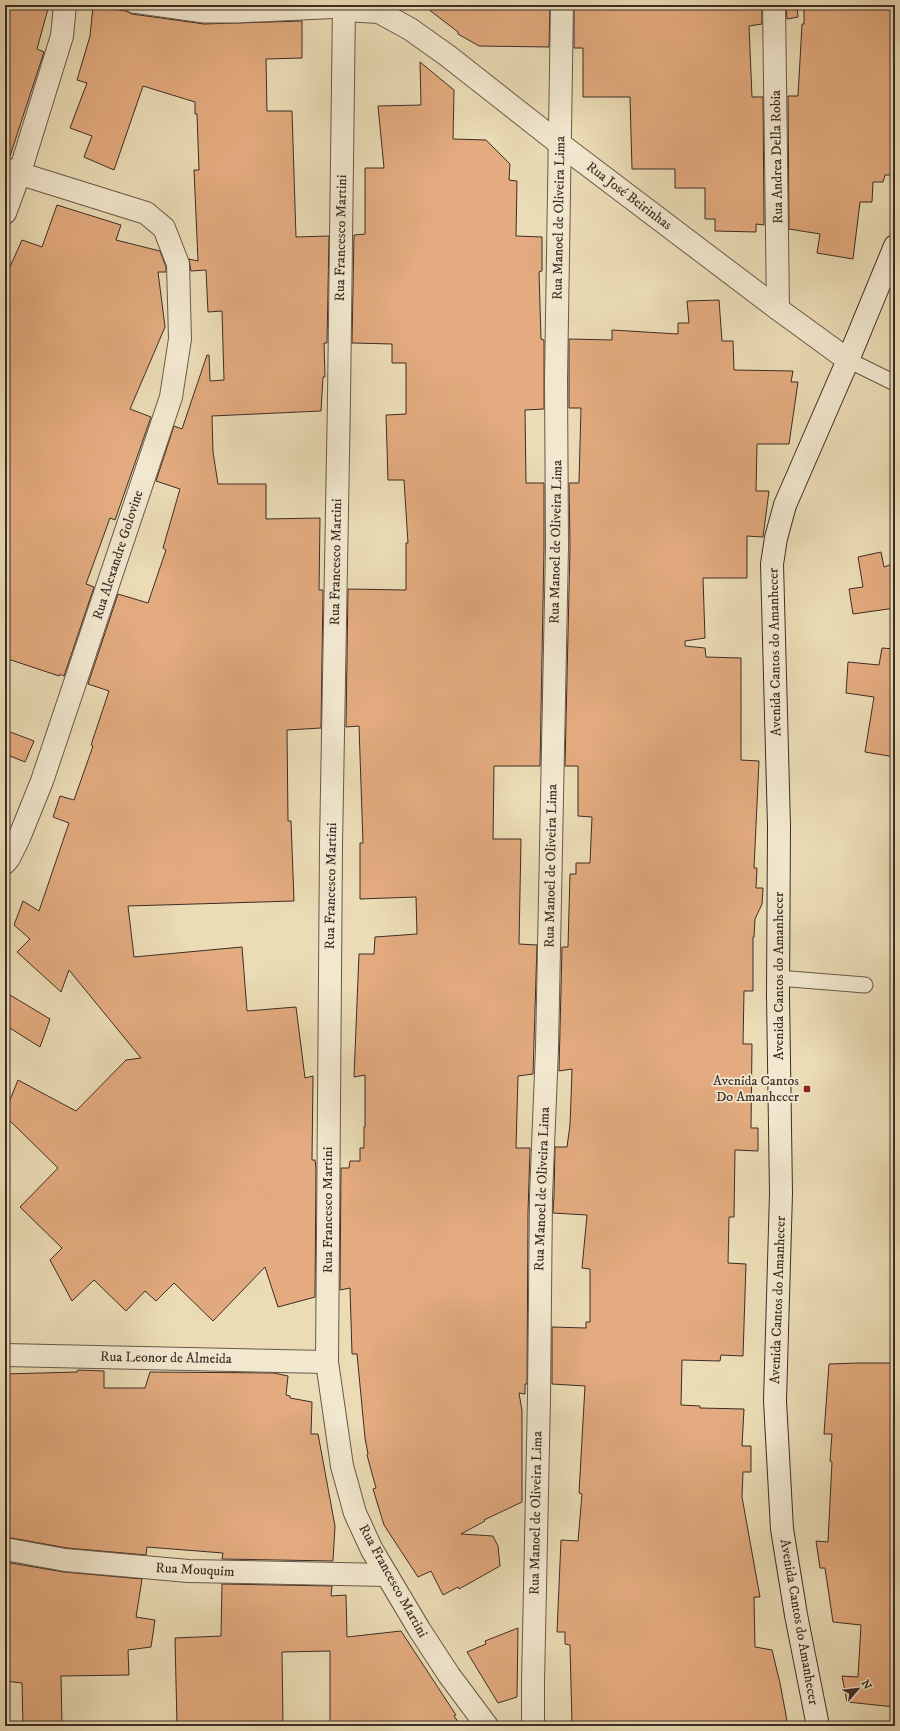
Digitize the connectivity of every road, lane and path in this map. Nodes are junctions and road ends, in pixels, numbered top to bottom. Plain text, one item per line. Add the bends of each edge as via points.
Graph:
1 (65, 5) edge
2 (133, 5) edge
3 (562, 5) edge
4 (774, 5) edge
5 (344, 8) edge
6 (560, 144) junction
7 (12, 172) edge
8 (5, 213) edge
9 (895, 249) edge
10 (778, 309) junction
11 (848, 360) junction
12 (895, 383) edge
13 (7, 861) edge
14 (778, 978) junction
15 (865, 985) dead end
16 (5, 1355) edge
17 (327, 1362) junction
18 (5, 1549) edge
19 (387, 1575) junction
20 (487, 1726) edge
21 (533, 1726) edge
22 (818, 1726) edge

1 - 7 street via 62,36
2 - 5 lane via 204,15
3 - 6 street, Rua Manoel de Oliveira Lima
4 - 10 street, Rua Andrea Della Robia
5 - 6 street, Rua José Beirinhas via 379,12 410,29
5 - 17 street, Rua Francesco Martini via 330,909
6 - 10 street, Rua José Beirinhas
6 - 21 street, Rua Manoel de Oliveira Lima via 556,380 557,563 547,1048 541,1196
7 - 8 street
7 - 13 street, Rua Alexandre Golovine via 146,213 156,220 164,228 178,264 180,339 171,397 42,781
9 - 11 street, Avenida Cantos do Amanhecer
10 - 11 street, Rua José Beirinhas
11 - 12 lane
11 - 14 street, Avenida Cantos do Amanhecer via 785,504 772,564 779,826
14 - 15 lane
14 - 22 street, Avenida Cantos do Amanhecer via 781,1193 775,1401 778,1462 782,1529
16 - 17 street, Rua Leonor de Almeida
17 - 19 street, Rua Francesco Martini via 342,1466 355,1513
18 - 19 street, Rua Mouquim via 65,1560 188,1571
19 - 20 street, Rua Francesco Martini via 428,1642

